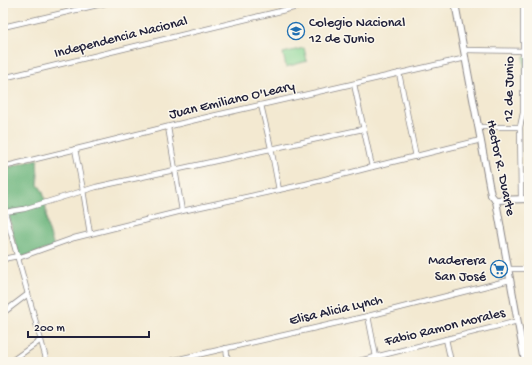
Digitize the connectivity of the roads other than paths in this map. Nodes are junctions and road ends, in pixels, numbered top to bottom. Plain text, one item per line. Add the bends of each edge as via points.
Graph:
1 (106, 3) edge
2 (314, 3) edge
3 (455, 3) edge
4 (524, 3) edge
5 (3, 27) edge
6 (464, 50) junction
7 (522, 51) junction
8 (529, 51) edge
9 (466, 58) junction
10 (399, 73) junction
11 (3, 78) edge
12 (354, 84) junction
13 (261, 105) junction
14 (520, 126) junction
15 (168, 127) junction
16 (478, 127) junction
17 (363, 129) junction
18 (481, 140) junction
19 (271, 148) junction
20 (75, 149) junction
21 (416, 157) junction
22 (3, 167) edge
23 (372, 167) junction
24 (175, 170) junction
25 (83, 190) junction
26 (279, 190) junction
27 (521, 199) junction
28 (529, 199) edge
29 (495, 200) junction
30 (4, 208) edge
31 (182, 211) junction
32 (90, 234) junction
33 (18, 257) junction
34 (3, 260) edge
35 (508, 269) junction
36 (529, 269) edge
37 (510, 280) junction
38 (28, 294) junction
39 (3, 313) edge
40 (368, 316) junction
41 (518, 320) junction
42 (446, 339) junction
43 (41, 340) junction
44 (522, 345) junction
45 (529, 345) edge
46 (226, 348) junction
47 (376, 360) edge
48 (10, 362) edge
49 (47, 362) edge
50 (166, 362) edge
51 (228, 362) edge
52 (355, 362) edge
53 (451, 362) edge
54 (525, 362) edge

1 - 5 street
2 - 11 street, Independencia Nacional
3 - 6 street, Hector R. Duarte
4 - 7 street, 12 de Junio
6 - 7 street
6 - 9 street, Hector R. Duarte
7 - 8 street
7 - 14 street, 12 de Junio via 523,113
9 - 10 street, Juan Emiliano O'Leary
9 - 16 street, Hector R. Duarte
10 - 12 street, Juan Emiliano O'Leary
10 - 21 street
12 - 13 street, Juan Emiliano O'Leary
12 - 17 street
13 - 15 street, Juan Emiliano O'Leary
13 - 19 street
14 - 16 street
14 - 27 street, 12 de Junio
15 - 20 street, Juan Emiliano O'Leary
15 - 24 street
16 - 18 street, Hector R. Duarte
17 - 19 street
17 - 23 street
18 - 21 street
18 - 29 street, Hector R. Duarte via 491,194
19 - 24 street
19 - 26 street
20 - 22 street, Juan Emiliano O'Leary
20 - 25 street
21 - 23 street
23 - 26 street
24 - 25 street
24 - 31 street
25 - 30 street via 24,208
25 - 32 street
26 - 31 street
27 - 28 street
27 - 29 street
29 - 35 street, Hector R. Duarte
30 - 33 street
31 - 32 street
32 - 33 street
33 - 34 street
33 - 38 street
35 - 36 street
35 - 37 street, Hector R. Duarte
37 - 40 street, Elisa Alicia Lynch
37 - 41 street, Hector R. Duarte
38 - 39 street
38 - 43 street
40 - 46 street, Elisa Alicia Lynch
40 - 47 street
41 - 42 street, Fabio Ramon Morales
41 - 44 street, Hector R. Duarte
42 - 47 street, Fabio Ramon Morales
42 - 53 street
43 - 48 street
43 - 49 street
44 - 45 street
44 - 54 street, Hector R. Duarte
46 - 50 street, Elisa Alicia Lynch
46 - 51 street
47 - 52 street, Fabio Ramon Morales

